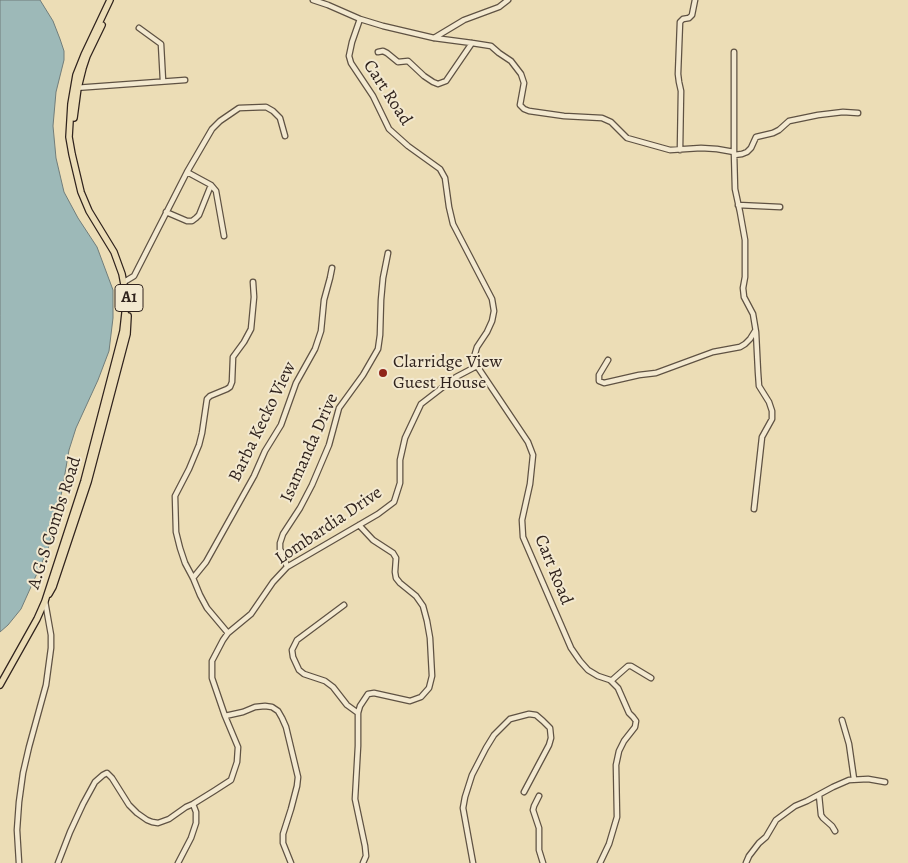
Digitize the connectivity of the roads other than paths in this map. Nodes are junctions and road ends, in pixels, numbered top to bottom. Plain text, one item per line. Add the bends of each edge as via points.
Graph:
1 (112, 0) edge
2 (313, 0) edge
3 (508, 0) edge
4 (695, 0) edge
5 (360, 20) junction
6 (139, 28) dead end
7 (434, 38) junction
8 (472, 43) junction
9 (378, 52) dead end
10 (734, 52) dead end
11 (185, 80) dead end
12 (163, 81) junction
13 (76, 88) junction
14 (858, 113) dead end
15 (285, 136) dead end
16 (680, 150) junction
17 (734, 154) junction
18 (187, 172) junction
19 (211, 185) junction
20 (738, 205) junction
21 (780, 207) dead end
22 (166, 212) junction
23 (224, 236) dead end
24 (388, 254) dead end
25 (332, 268) dead end
26 (125, 282) junction
27 (253, 282) dead end
28 (756, 330) junction
29 (608, 360) dead end
30 (477, 366) junction
31 (754, 509) dead end
32 (359, 525) junction
33 (287, 567) junction
34 (193, 578) junction
35 (44, 601) junction
36 (344, 605) dead end
37 (228, 633) junction
38 (651, 678) dead end
39 (611, 681) junction
40 (0, 685) edge
41 (358, 713) junction
42 (225, 716) junction
43 (842, 720) dead end
44 (854, 779) junction
45 (885, 782) dead end
46 (524, 792) dead end
47 (819, 795) junction
48 (538, 796) dead end
49 (193, 804) junction
50 (834, 831) dead end
51 (19, 863) edge
52 (58, 863) edge
53 (178, 863) edge
54 (291, 863) edge
55 (362, 863) edge
56 (473, 863) edge
57 (543, 863) edge
58 (600, 863) edge
59 (746, 863) edge

1 - 13 main road, A.G.S Combs Road / A1
2 - 5 street
3 - 7 street
4 - 16 street via 692,15 680,22
5 - 7 street
5 - 30 street, Cart Road via 349,56 351,63 373,96 389,129 440,169 445,178 453,224 492,299 492,321 474,357
6 - 12 street via 161,44
7 - 8 street
8 - 9 street via 446,81 438,84 408,61 398,62 387,53
8 - 16 street via 491,46 511,61 524,83 520,104 524,109 602,118 627,138 655,147
10 - 17 street
11 - 12 street
12 - 13 street
13 - 26 main road, A.G.S Combs Road / A1 via 73,136 84,192 116,250
14 - 17 street via 843,112 789,121 773,133 756,137 748,152
15 - 18 street via 280,118 273,110 266,107 239,108 212,128
16 - 17 street via 717,149
17 - 20 street
18 - 19 street
18 - 22 street
19 - 22 street via 199,215 192,221
19 - 23 street via 216,191
20 - 21 street
20 - 28 street via 745,240 744,297 753,314
22 - 26 street via 134,276
24 - 33 street, Isamanda Drive via 380,300 378,348 338,408 328,446 312,485 283,534 280,549
25 - 34 street, Barba Kecko View via 321,331 296,383 281,425 206,562
26 - 35 main road, A.G.S Combs Road / A1 via 129,303 127,334 104,425 70,538 53,587
27 - 34 street via 251,329 233,357 232,382 227,389 207,399 199,445 174,496 176,532
28 - 29 street via 740,347 713,352 656,373 604,383 599,381 599,375
28 - 31 street via 759,386 769,402 772,419 762,437
30 - 32 street, Lombardia Drive via 456,377 421,404 406,438 400,460 400,484 394,502
30 - 39 street, Cart Road via 528,442 533,455 522,520 523,537 571,648 588,670
32 - 33 street, Lombardia Drive
32 - 41 street via 373,540 393,552 396,578 423,606 428,621 432,676 429,688 421,697 410,701 368,694
33 - 37 street, Lombardia Drive via 251,614
34 - 37 street via 207,608
35 - 40 main road, A1
35 - 51 street via 51,648 46,685 23,773 17,830
36 - 41 street via 297,640 292,650 299,670 325,681
37 - 42 street, Lombardia Drive via 212,660 212,678
38 - 39 street via 628,666
39 - 58 street via 636,721 619,751 616,765 617,817
41 - 55 street via 355,800 366,856
42 - 49 street, Lombardia Drive via 238,747 235,770 231,780
42 - 54 street via 255,707 272,707 286,726 298,777 283,834
43 - 44 street
44 - 45 street
44 - 47 street
46 - 56 street via 551,738 550,728 543,720 529,714 510,719 494,735 472,775 463,808
47 - 50 street via 821,815
47 - 59 street via 795,806 776,820
48 - 57 street via 533,810 539,828
49 - 52 street, Lombardia Drive via 169,819 152,822 129,805 112,778 103,775 95,782 83,804
49 - 53 street via 196,823 192,838

